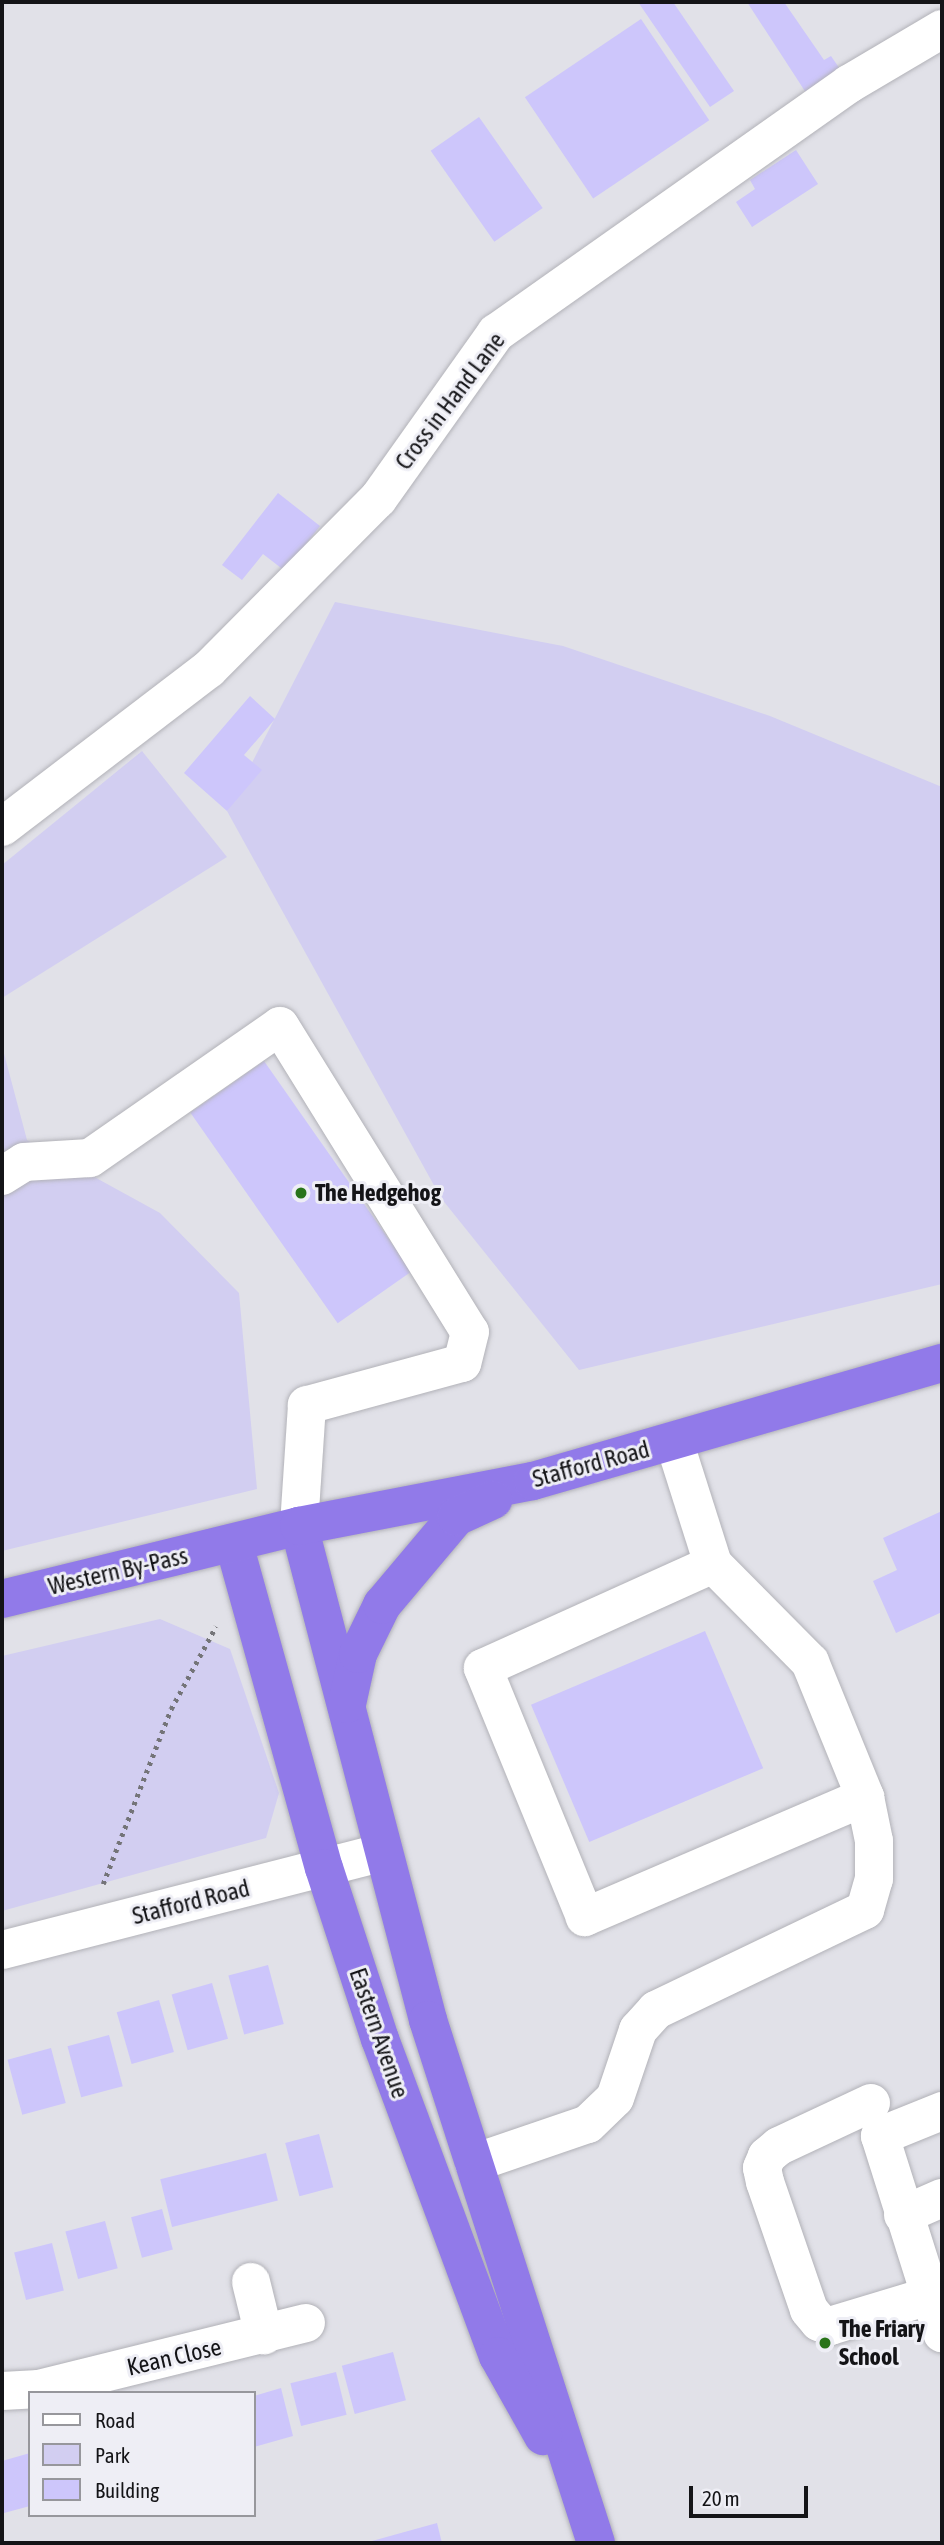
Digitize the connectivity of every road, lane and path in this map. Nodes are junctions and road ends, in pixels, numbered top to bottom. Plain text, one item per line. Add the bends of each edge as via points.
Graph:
1 (942, 29) edge
2 (2, 827) edge
3 (2, 1176) edge
4 (942, 1363) edge
5 (674, 1441) junction
6 (533, 1481) junction
7 (299, 1527) junction
8 (234, 1544) junction
9 (713, 1563) junction
10 (2, 1599) edge
11 (219, 1621) dead end
12 (346, 1711) junction
13 (865, 1797) junction
14 (381, 1853) junction
15 (324, 1868) junction
16 (80, 1930) junction
17 (2, 1950) edge
18 (942, 2111) edge
19 (876, 2120) junction
20 (474, 2163) junction
21 (942, 2199) edge
22 (903, 2215) junction
23 (251, 2282) dead end
24 (929, 2296) junction
25 (306, 2323) dead end
26 (942, 2333) edge
27 (264, 2335) junction
28 (2, 2391) edge
29 (580, 2501) junction
30 (596, 2543) edge

1 - 2 street, Cross in Hand Lane via 849,85 496,333 378,499 209,669
3 - 7 street via 24,1162 90,1158 280,1026 470,1332 462,1363 307,1405
4 - 5 highway, Stafford Road
5 - 6 highway, Stafford Road
5 - 9 street
6 - 7 highway, Stafford Road
6 - 12 highway via 456,1517 426,1548 370,1627 350,1682
7 - 8 highway, Stafford Road
7 - 12 highway, Eastern Avenue
8 - 10 highway, Western By-Pass
8 - 15 highway, Eastern Avenue
9 - 13 street via 810,1662
9 - 13 street via 483,1668 585,1917
11 - 16 path via 171,1709 97,1899
12 - 14 highway, Eastern Avenue
13 - 20 street via 874,1841 874,1879 864,1910 656,2010 638,2030 615,2098 588,2124
14 - 15 street, Stafford Road
14 - 20 highway, Eastern Avenue
15 - 16 street, Stafford Road
15 - 29 highway, Eastern Avenue via 380,2039 498,2357
16 - 17 street, Stafford Road
18 - 19 street
19 - 22 street
19 - 24 street via 779,2146 762,2168 765,2182 809,2310 819,2322 830,2326
20 - 29 highway, Eastern Avenue
21 - 22 street
22 - 24 street
23 - 27 street
24 - 26 street
25 - 27 street, Kean Close
27 - 28 street, Kean Close via 39,2389
29 - 30 highway, Eastern Avenue

